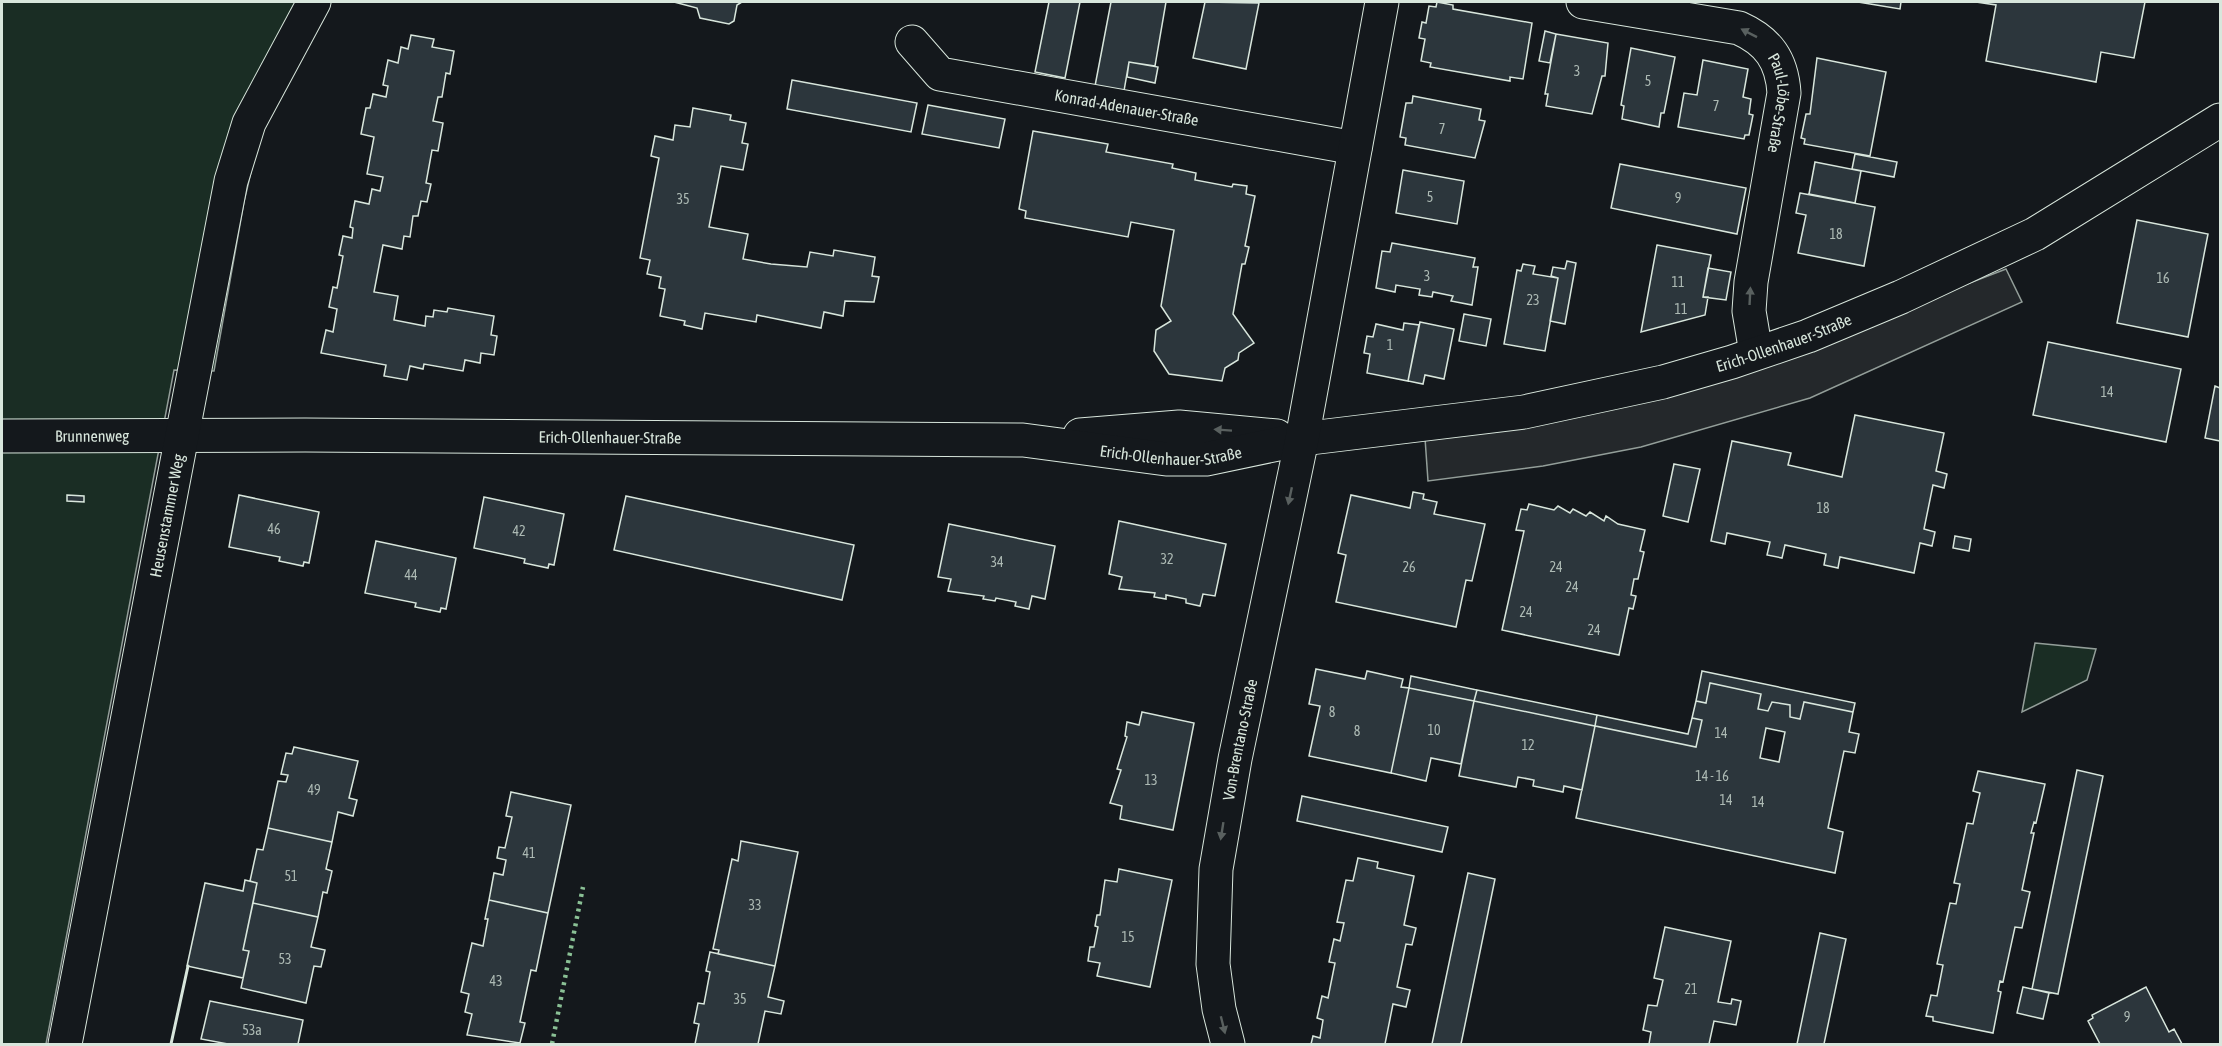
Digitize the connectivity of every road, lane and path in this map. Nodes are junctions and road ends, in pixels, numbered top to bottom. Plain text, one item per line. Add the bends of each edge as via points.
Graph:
1 (314, 2) edge
2 (1382, 2) edge
3 (1583, 2) edge
4 (912, 42) dead end
5 (2220, 120) edge
6 (1355, 148) junction
7 (1756, 353) junction
8 (181, 435) junction
9 (2, 436) edge
10 (1302, 439) junction
11 (65, 1044) edge
12 (1228, 1044) edge

1 - 8 street, Heusenstammer Weg via 261,98 239,153 221,224
2 - 6 street
7 -> 3 street, Paul-Löbe-Straße via 1749,311 1751,282 1784,93 1778,63 1768,46 1739,28
4 - 6 street, Konrad-Adenauer-Straße via 940,74
5 - 7 street, Erich-Ollenhauer-Straße via 2035,234 1901,297
6 - 10 street
7 - 10 street, Erich-Ollenhauer-Straße via 1663,382 1535,409
8 - 9 street, Brunnenweg
8 - 10 street, Erich-Ollenhauer-Straße via 1038,441 1166,459 1206,459
8 - 11 street, Heusenstammer Weg
10 -> 12 street, Von-Brentano-Straße via 1216,869 1213,964

